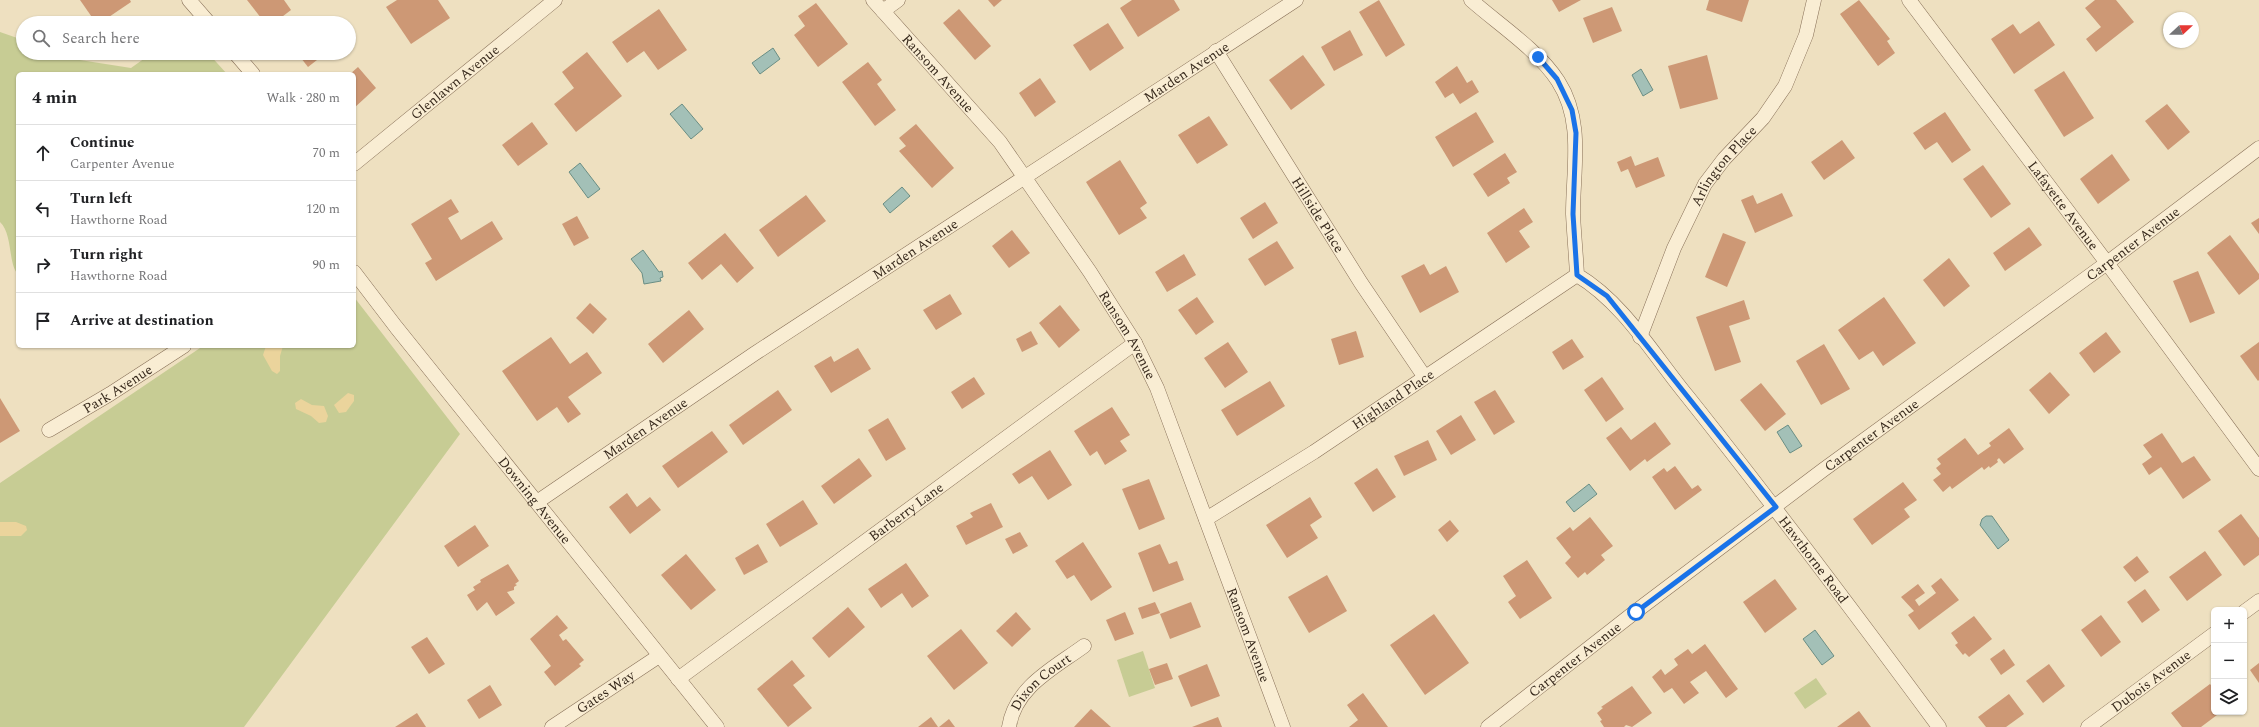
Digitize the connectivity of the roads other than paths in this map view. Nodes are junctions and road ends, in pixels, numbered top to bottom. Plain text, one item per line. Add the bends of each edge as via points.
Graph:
1 (555, 0) edge
2 (873, 0) edge
3 (898, 0) edge
4 (1296, 0) edge
5 (1471, 0) edge
6 (1814, 0) edge
7 (1909, 0) edge
8 (193, 1) edge
9 (883, 12) junction
10 (205, 16) edge
11 (1216, 51) junction
12 (241, 60) edge
13 (251, 72) edge
14 (2259, 148) edge
15 (356, 162) edge
16 (1024, 177) junction
17 (2107, 263) junction
18 (356, 275) edge
19 (1577, 275) junction
20 (1640, 337) junction
21 (1134, 343) junction
22 (181, 348) edge
23 (1424, 376) junction
24 (49, 430) dead end
25 (2259, 469) edge
26 (537, 502) junction
27 (1776, 507) junction
28 (1206, 519) junction
29 (2259, 601) edge
30 (2247, 610) edge
31 (2211, 636) edge
32 (1084, 646) dead end
33 (659, 656) junction
34 (678, 679) junction
35 (552, 727) edge
36 (717, 727) edge
37 (1009, 727) edge
38 (1283, 727) edge
39 (1488, 727) edge
40 (1939, 727) edge
41 (2088, 727) edge

1 - 15 street, Glenlawn Avenue
2 - 9 street, Ransom Avenue
3 - 9 street
4 - 11 street, Marden Avenue
5 - 19 street via 1538,57 1557,79 1572,110 1576,133 1573,214
6 - 20 street, Arlington Place via 1806,35 1785,86 1763,118 1724,159 1705,184 1674,248
7 - 17 street, Lafayette Avenue
8 - 10 street
9 - 16 street, Ransom Avenue via 1000,142
11 - 16 street, Marden Avenue
11 - 23 street, Hillside Place via 1361,283
12 - 13 street
14 - 17 street, Carpenter Avenue
16 - 21 street, Ransom Avenue via 1090,272
16 - 26 street, Marden Avenue via 754,354
17 - 25 street, Lafayette Avenue
17 - 27 street, Carpenter Avenue
18 - 26 street, Downing Avenue
19 - 20 street, Hawthorne Road via 1607,296
19 - 23 street, Highland Place
20 - 27 street, Hawthorne Road
21 - 28 street, Ransom Avenue via 1158,388
21 - 34 street, Barberry Lane
22 - 24 street, Park Avenue
23 - 28 street, Highland Place via 1314,452
26 - 33 street, Downing Avenue
27 - 39 street, Carpenter Avenue
27 - 40 street, Hawthorne Road
28 - 38 street, Ransom Avenue
29 - 30 street
31 - 41 street, Dubois Avenue
32 - 37 street, Dixon Court via 1025,690 1010,718
33 - 34 street, Downing Avenue
33 - 35 street, Gates Way
34 - 36 street, Downing Avenue

